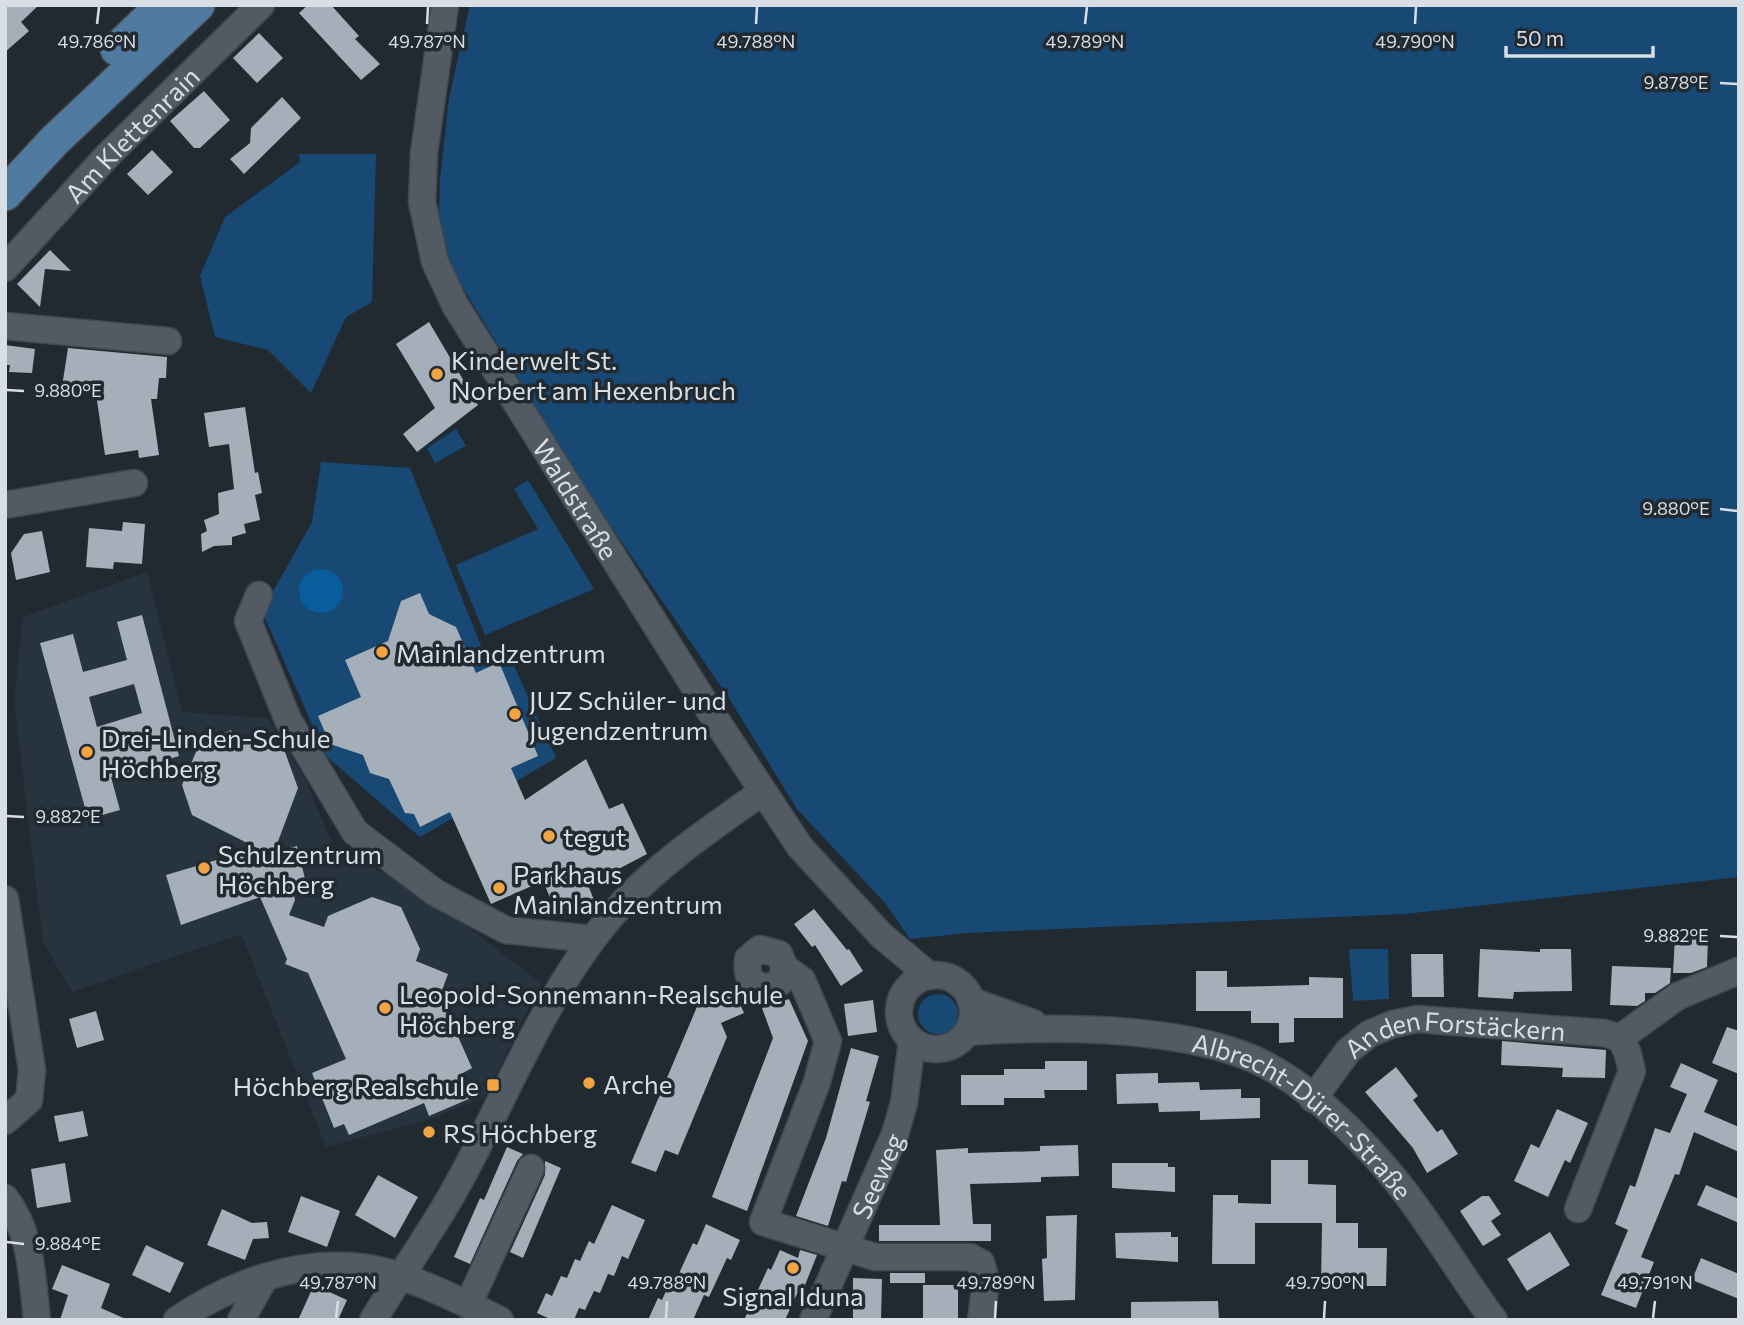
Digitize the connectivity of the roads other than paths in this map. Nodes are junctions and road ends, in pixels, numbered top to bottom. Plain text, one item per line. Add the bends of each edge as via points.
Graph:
1 (163, 5) edge
2 (198, 5) edge
3 (261, 5) edge
4 (445, 5) edge
5 (5, 160) edge
6 (5, 194) edge
7 (5, 268) edge
8 (5, 326) edge
9 (168, 341) dead end
10 (134, 483) dead end
11 (5, 505) edge
12 (259, 595) dead end
13 (762, 792) junction
14 (5, 899) edge
15 (881, 935) junction
16 (592, 939) junction
17 (785, 968) dead end
18 (1738, 971) edge
19 (930, 976) junction
20 (903, 996) junction
21 (971, 1002) junction
22 (1041, 1026) junction
23 (967, 1032) junction
24 (1620, 1038) junction
25 (924, 1045) junction
26 (1314, 1099) junction
27 (5, 1121) edge
28 (531, 1168) dead end
29 (5, 1198) edge
30 (1578, 1209) dead end
31 (844, 1248) junction
32 (265, 1277) junction
33 (399, 1277) junction
34 (468, 1305) junction
35 (37, 1320) edge
36 (177, 1320) edge
37 (241, 1320) edge
38 (373, 1320) edge
39 (500, 1320) edge
40 (813, 1320) edge
41 (981, 1320) edge
42 (1494, 1320) edge

1 - 5 main road
2 - 6 main road via 63,132
3 - 7 street, Am Klettenrain via 108,155
4 - 13 street, Waldstraße via 424,153 422,202 435,262 454,305
8 - 9 street
10 - 11 street
12 - 16 street via 248,621 263,659 288,720 355,832 436,893 506,930
13 - 15 street, Waldstraße via 800,847
13 - 16 street via 685,846 622,904
14 - 27 street via 32,1070 29,1100
15 - 19 street, Waldstraße
15 - 20 street, Waldstraße
16 - 33 street via 532,1039 450,1198
17 - 31 street via 803,980 828,1041 817,1082 763,1222
18 - 24 street via 1678,996
19 - 20 street via 909,986
19 - 21 street via 953,979
20 - 25 street via 900,1020
21 - 22 street, Albrecht-Dürer-Straße
21 - 23 street
22 - 23 street, Albrecht-Dürer-Straße
22 - 26 street, Albrecht-Dürer-Straße via 1164,1036 1232,1051 1276,1072
23 - 25 street via 959,1042
24 - 26 street, An den Forstäckern via 1416,1019 1369,1034 1348,1051
24 - 30 street via 1632,1071
25 - 31 street, Seeweg via 883,1163
26 - 42 street, Albrecht-Dürer-Straße via 1376,1157
28 - 34 street
29 - 35 street via 27,1241
31 - 40 street, Seeweg
31 - 41 street, Seeweg via 875,1257 970,1257 981,1263 986,1280
32 - 33 street via 325,1266 361,1267
32 - 36 street via 205,1300
32 - 37 street
33 - 34 street
33 - 38 street
34 - 39 street

